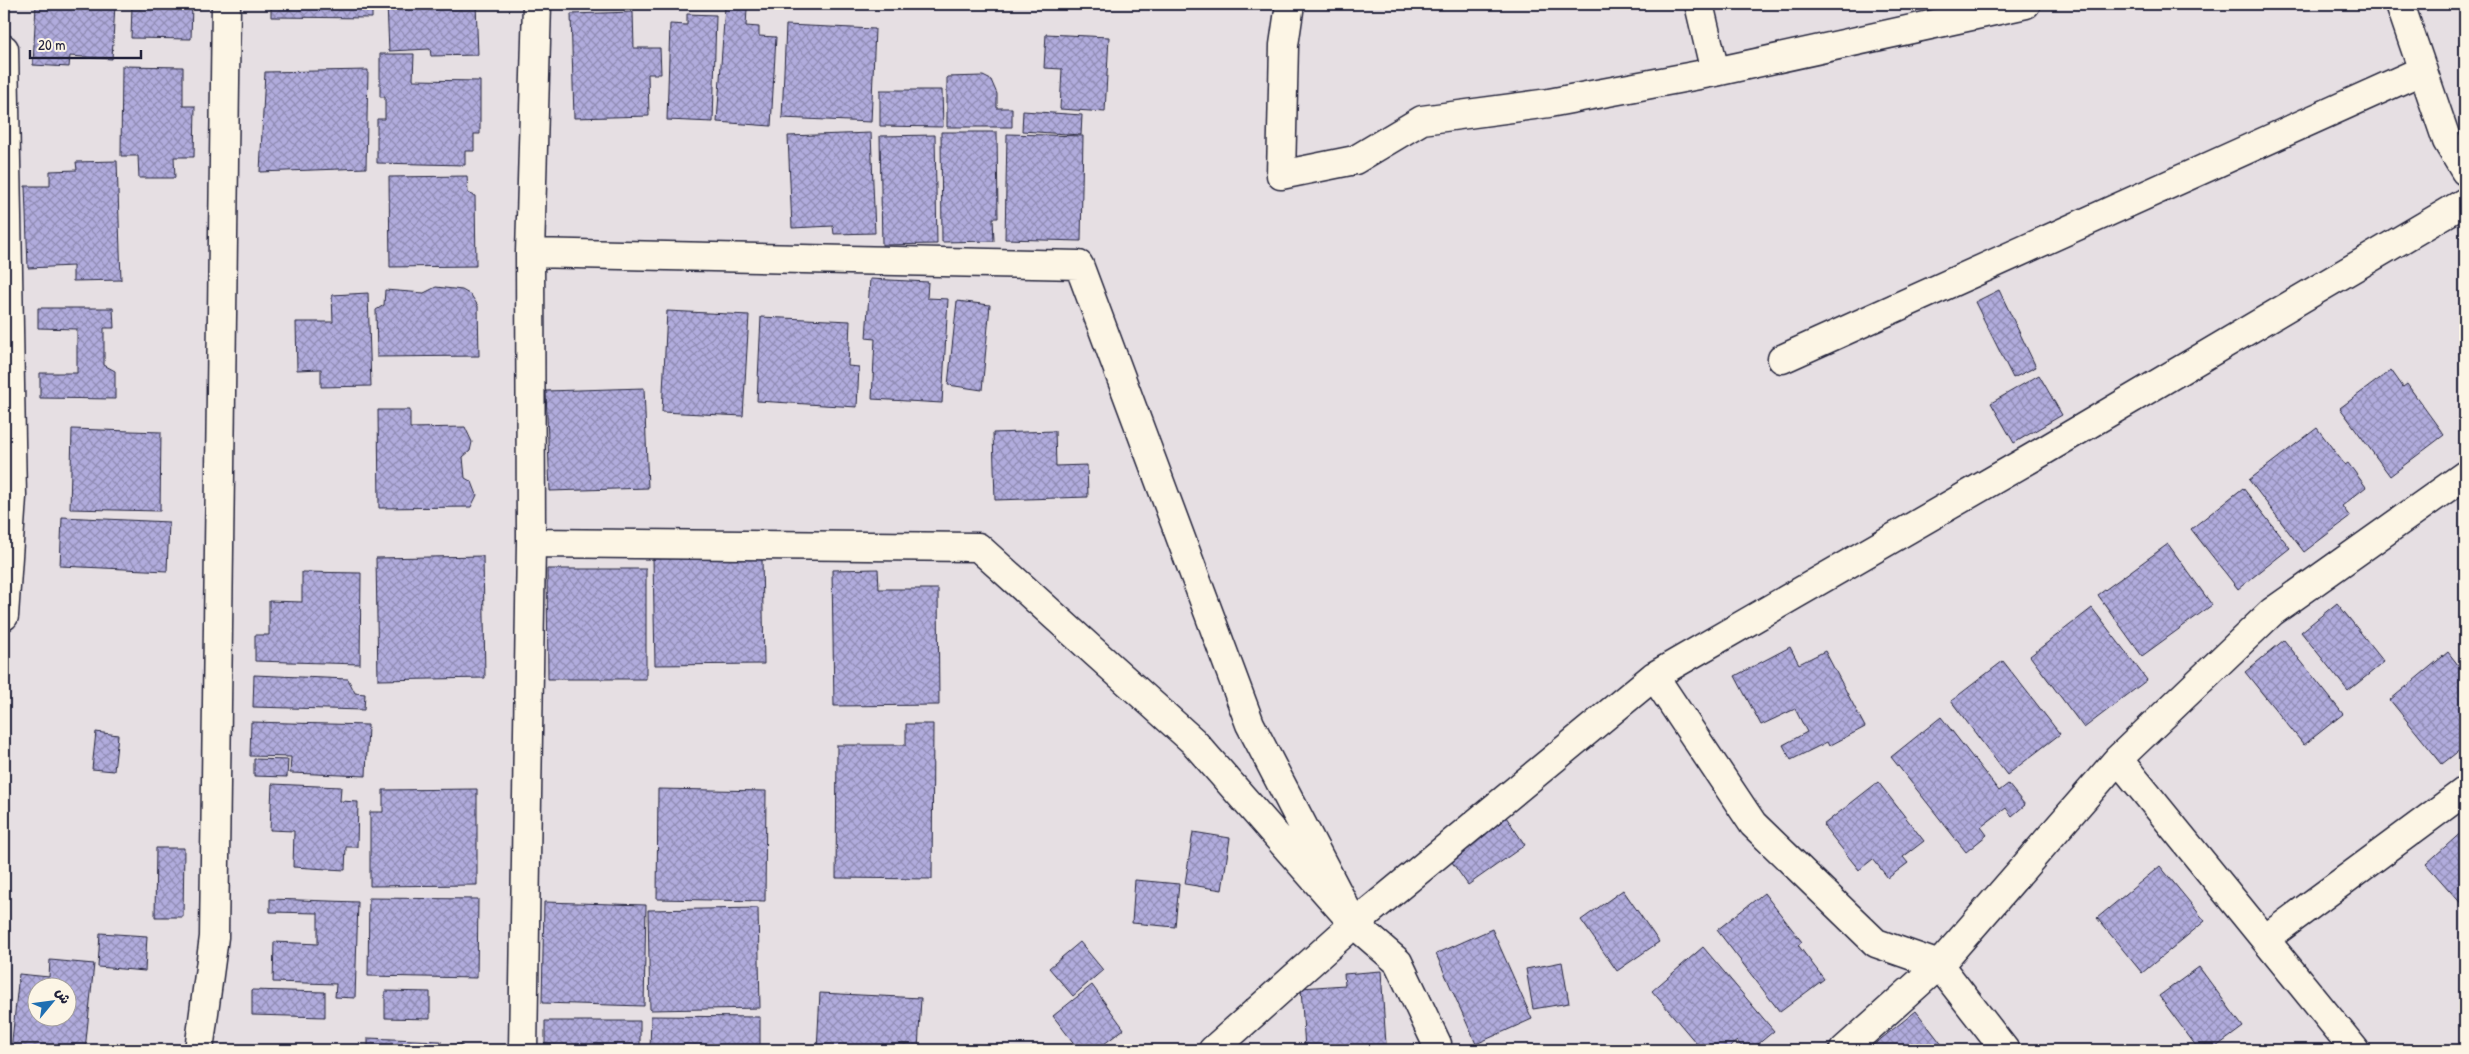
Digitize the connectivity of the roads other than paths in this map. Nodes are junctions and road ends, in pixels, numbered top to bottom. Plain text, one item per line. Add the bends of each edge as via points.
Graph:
1 (226, 4) edge
2 (537, 4) edge
3 (1290, 4) edge
4 (1699, 4) edge
5 (2026, 4) edge
6 (2400, 4) edge
7 (4, 50) edge
8 (2423, 70) junction
9 (1715, 72) junction
10 (2465, 171) edge
11 (2465, 202) edge
12 (530, 253) junction
13 (1782, 359) dead end
14 (2465, 475) edge
15 (8, 497) edge
16 (531, 543) junction
17 (4, 616) edge
18 (1654, 676) junction
19 (2118, 759) junction
20 (2465, 791) edge
21 (1354, 924) junction
22 (2265, 939) junction
23 (1938, 965) junction
24 (199, 1050) edge
25 (523, 1050) edge
26 (1213, 1050) edge
27 (1435, 1050) edge
28 (1844, 1050) edge
29 (2005, 1050) edge
30 (2355, 1050) edge

1 - 24 street via 214,937
2 - 12 street
3 - 9 street via 1284,45 1281,175 1355,160 1422,120 1548,103
4 - 9 street
5 - 9 street
6 - 8 street
7 - 15 street
8 - 10 street via 2447,140
8 - 13 street
11 - 18 street via 2044,451
12 - 16 street
12 - 21 street via 1078,265 1250,724
14 - 19 street via 2272,612
15 - 17 street
16 - 21 street via 978,547 1193,741
16 - 25 street
18 - 21 street
18 - 23 street via 1760,831 1876,943
19 - 22 street
19 - 23 street
20 - 22 street
21 - 26 street
21 - 27 street via 1398,962 1436,1044
22 - 30 street
23 - 28 street
23 - 29 street

